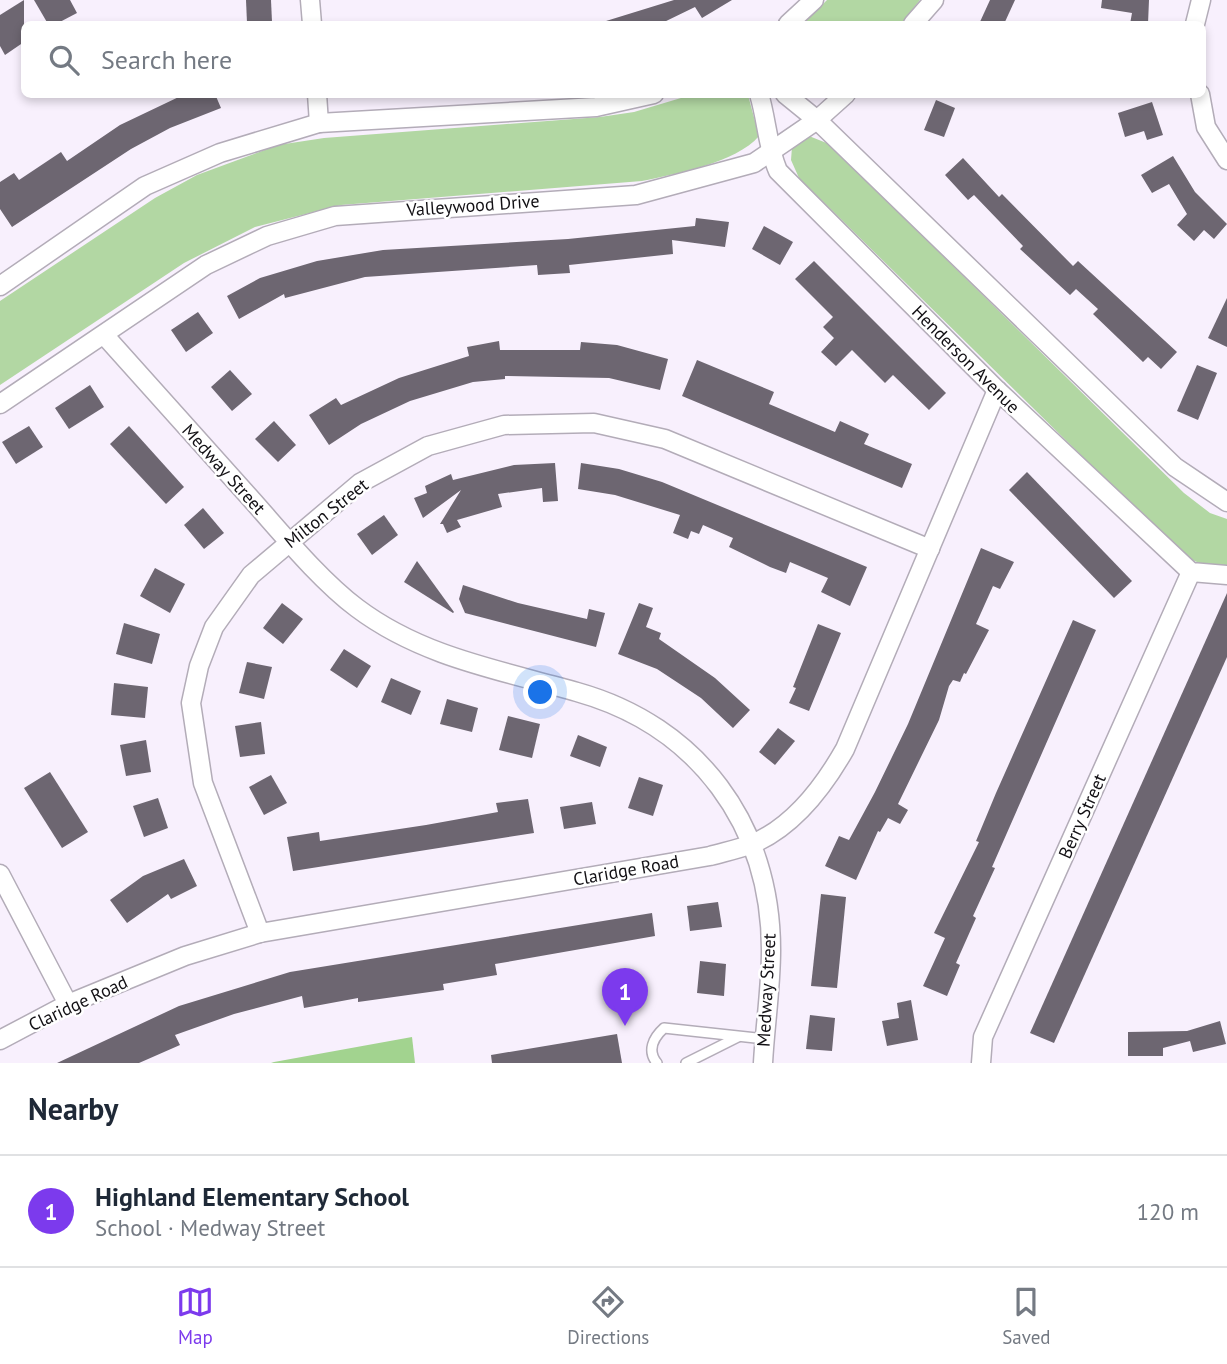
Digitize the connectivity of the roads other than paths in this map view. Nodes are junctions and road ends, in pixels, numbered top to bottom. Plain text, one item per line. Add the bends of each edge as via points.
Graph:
1 (310, 0) edge
2 (814, 0) edge
3 (933, 0) edge
4 (1201, 0) edge
5 (312, 21) edge
6 (791, 21) edge
7 (916, 21) edge
8 (1196, 21) edge
9 (317, 98) edge
10 (636, 98) edge
11 (760, 98) edge
12 (790, 98) edge
13 (842, 98) edge
14 (1201, 98) edge
15 (817, 120) junction
16 (319, 123) junction
17 (769, 152) junction
18 (1227, 160) edge
19 (0, 286) edge
20 (105, 336) junction
21 (997, 390) junction
22 (0, 404) edge
23 (1225, 498) edge
24 (288, 541) junction
25 (930, 549) junction
26 (1191, 572) junction
27 (1227, 575) edge
28 (753, 844) junction
29 (0, 874) edge
30 (260, 933) junction
31 (68, 1004) junction
32 (743, 1035) junction
33 (765, 1039) junction
34 (0, 1040) edge
35 (657, 1063) edge
36 (686, 1063) edge
37 (763, 1063) edge
38 (981, 1063) edge

1 - 5 street
2 - 6 street
3 - 7 street
4 - 8 street
9 - 16 street
10 - 16 street via 596,107
11 - 17 street, Henderson Avenue
12 - 15 street
13 - 15 street, Valleywood Drive
14 - 18 street via 1206,127
15 - 17 street, Valleywood Drive
15 - 23 street via 1174,467
16 - 19 street via 220,153 145,186
17 - 20 street, Valleywood Drive via 754,163 636,195 335,216 267,236 206,265
17 - 21 street, Henderson Avenue via 778,171
20 - 22 street, Valleywood Drive
20 - 24 street, Medway Street
21 - 25 street, Claridge Road
21 - 26 street, Henderson Avenue
24 - 25 street, Milton Street via 360,483 428,446 504,425 594,423 665,439
24 - 28 street, Medway Street via 357,608 423,647 580,693 639,716 684,747 713,777
24 - 30 street, Milton Street via 251,575 214,626 191,703 203,783
25 - 28 street, Claridge Road via 829,777 793,816
26 - 27 street
26 - 38 street, Berry Street via 983,1037
28 - 30 street, Claridge Road via 710,856
28 - 33 street, Medway Street via 767,900 771,950
29 - 31 street
30 - 31 street, Claridge Road via 185,956
31 - 34 street, Claridge Road
32 - 33 lane
32 - 35 lane via 664,1028 654,1037 652,1051
32 - 36 lane
33 - 37 street, Medway Street

